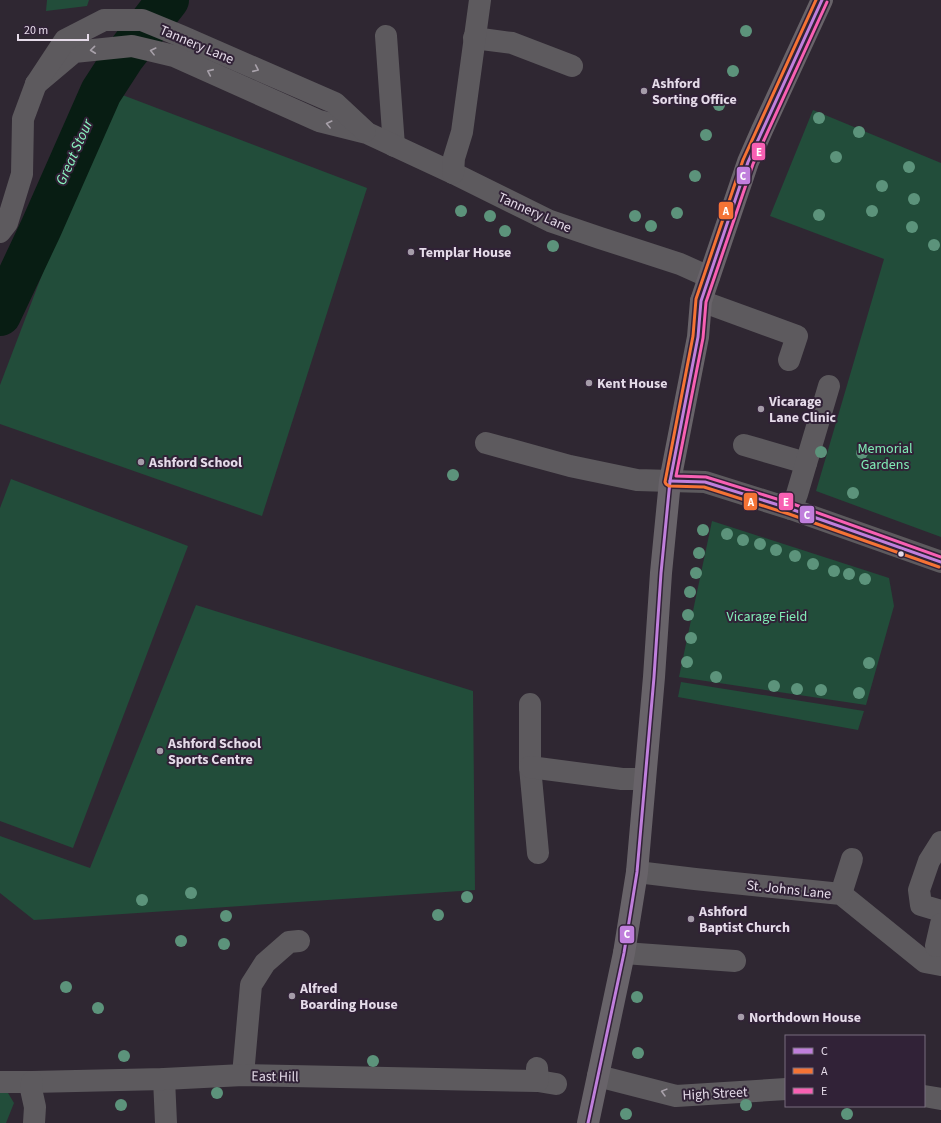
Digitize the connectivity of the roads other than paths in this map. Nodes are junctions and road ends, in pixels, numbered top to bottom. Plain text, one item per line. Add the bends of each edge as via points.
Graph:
1 (480, 0) edge
2 (822, 0) edge
3 (386, 36) dead end
4 (474, 38) junction
5 (572, 66) dead end
6 (36, 84) junction
7 (367, 133) junction
8 (394, 146) junction
9 (453, 173) junction
10 (0, 232) edge
11 (709, 276) junction
12 (701, 302) junction
13 (789, 360) dead end
14 (829, 386) dead end
15 (486, 443) dead end
16 (744, 445) dead end
17 (806, 462) junction
18 (670, 481) junction
19 (791, 509) junction
20 (941, 562) edge
21 (530, 704) dead end
22 (530, 767) junction
23 (645, 780) junction
24 (941, 842) edge
25 (538, 853) dead end
26 (852, 859) dead end
27 (636, 872) junction
28 (841, 894) junction
29 (941, 911) edge
30 (941, 924) edge
31 (299, 940) dead end
32 (624, 953) junction
33 (938, 955) edge
34 (735, 961) dead end
35 (243, 1075) junction
36 (598, 1076) junction
37 (544, 1078) dead end
38 (164, 1079) junction
39 (0, 1082) edge
40 (32, 1082) junction
41 (785, 1089) edge
42 (925, 1096) edge
43 (941, 1099) edge
44 (34, 1123) edge
45 (166, 1123) edge
46 (588, 1123) edge

1 - 4 street
2 - 11 main road via 748,162
3 - 8 street
4 - 5 street via 512,43
4 - 9 street via 462,132 454,158
7 -> 6 street, Tannery Lane via 319,121 174,56 132,46 74,52
6 -> 7 street, Tannery Lane via 65,40 104,20 142,20 335,103
6 - 10 street, Tannery Lane via 23,119 22,174 7,224
7 - 8 street, Tannery Lane
8 - 9 street, Tannery Lane
9 - 11 street, Tannery Lane via 550,221
11 - 12 main road
12 - 13 street via 797,336
12 - 18 main road via 698,337
14 - 17 street
15 - 18 street via 570,466 637,480
16 - 17 street
17 - 19 street
18 - 19 street via 705,482
18 - 23 main road
19 - 20 street
21 - 22 street
22 - 23 street
22 - 25 street
23 - 27 main road
24 - 29 street via 929,861 919,890 921,905
26 - 28 street
27 - 28 street, St. Johns Lane
27 - 32 main road
28 - 33 street, St. Johns Lane via 925,962
30 - 33 street
31 - 35 street via 289,942 265,963 251,985
32 - 34 street
32 - 36 main road
35 - 37 street, East Hill
35 - 38 street, East Hill
41 -> 36 street, High Street via 676,1096
36 - 46 main road
38 - 40 street, East Hill
38 - 45 street
39 - 40 street, East Hill
40 - 44 street
42 - 43 street

